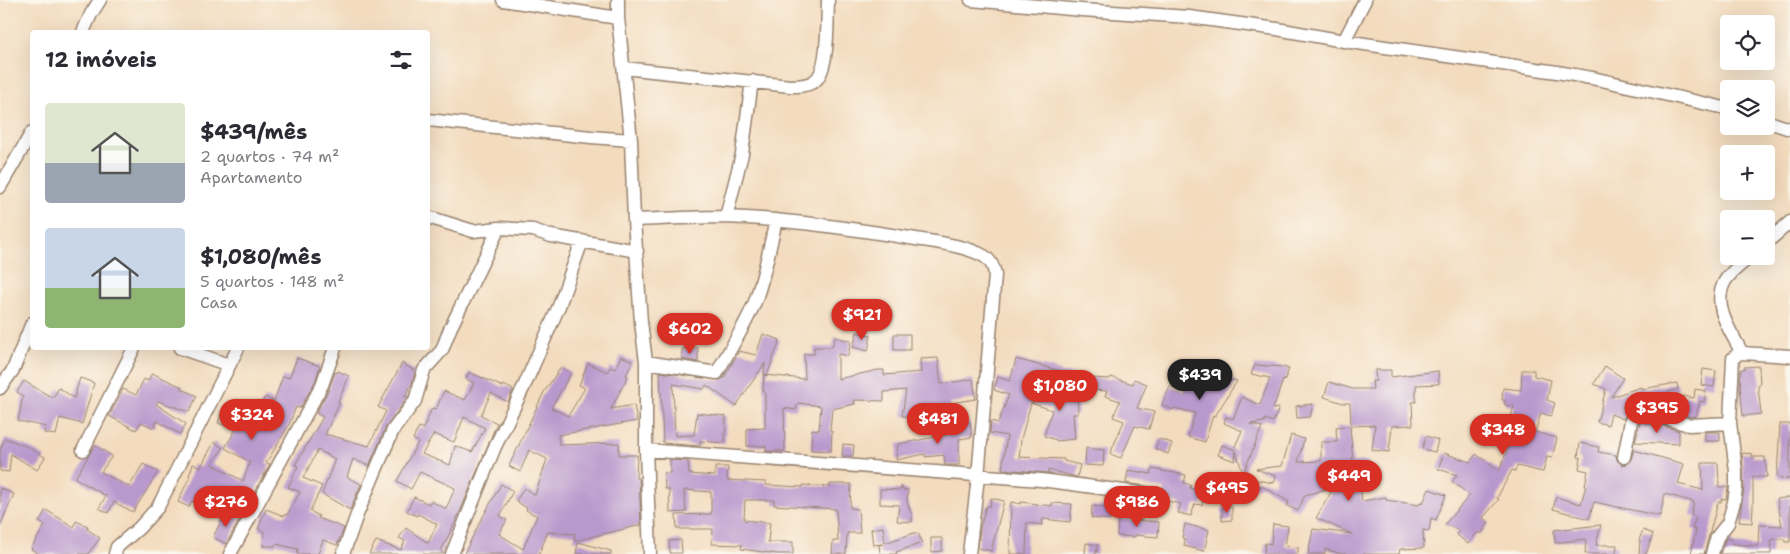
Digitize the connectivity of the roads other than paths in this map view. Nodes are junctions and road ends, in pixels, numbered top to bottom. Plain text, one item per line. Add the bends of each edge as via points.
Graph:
1 (100, 0) edge
2 (504, 0) edge
3 (618, 0) edge
4 (828, 0) edge
5 (971, 0) edge
6 (1365, 0) edge
7 (618, 18) junction
8 (84, 30) edge
9 (1344, 41) junction
10 (624, 68) junction
11 (752, 81) junction
12 (1720, 107) edge
13 (430, 120) edge
14 (1775, 124) edge
15 (1790, 129) edge
16 (30, 135) edge
17 (631, 140) junction
18 (0, 187) edge
19 (430, 218) edge
20 (726, 218) junction
21 (634, 220) junction
22 (776, 220) junction
23 (1790, 222) edge
24 (499, 228) junction
25 (1775, 235) edge
26 (582, 241) junction
27 (637, 251) junction
28 (1742, 265) edge
29 (30, 328) edge
30 (133, 350) edge
31 (186, 350) edge
32 (237, 350) edge
33 (333, 350) edge
34 (1742, 353) junction
35 (1790, 356) edge
36 (646, 362) junction
37 (229, 364) junction
38 (0, 388) edge
39 (1730, 423) junction
40 (83, 450) dead end
41 (646, 450) junction
42 (1624, 457) dead end
43 (978, 477) junction
44 (1154, 495) dead end
45 (115, 554) edge
46 (230, 554) edge
47 (343, 554) edge
48 (452, 554) edge
49 (650, 554) edge
50 (969, 554) edge
51 (1712, 554) edge

1 - 8 street
2 - 7 street
3 - 7 street
4 - 11 street via 822,72 815,82 790,86
5 - 9 street via 1189,17
6 - 9 street
7 - 10 street
9 - 12 street via 1557,72
10 - 11 street
10 - 17 street
11 - 20 street via 742,154
13 - 17 street
14 - 15 street
16 - 18 street
17 - 21 street
19 - 24 street via 473,231
20 - 21 street
20 - 22 street
21 - 27 street
22 - 36 street via 756,299 717,373
22 - 43 street via 940,243 973,252 994,266
23 - 25 street
24 - 26 street via 533,230
24 - 47 street via 442,350 424,370 415,401 393,430
26 - 27 street
26 - 48 street via 559,306 494,449
27 - 36 street
28 - 34 street via 1725,281 1720,297 1722,317
29 - 38 street via 13,370
30 - 40 street
31 - 37 street
32 - 37 street
33 - 46 street via 322,385
34 - 35 street
34 - 39 street via 1735,355 1732,363
36 - 41 street
37 - 45 street via 158,507 117,547
39 - 42 street via 1689,425 1639,408 1631,421
39 - 51 street via 1736,471 1735,495 1728,523 1716,537
41 - 43 street
41 - 49 street
43 - 44 street via 1051,481
43 - 50 street

